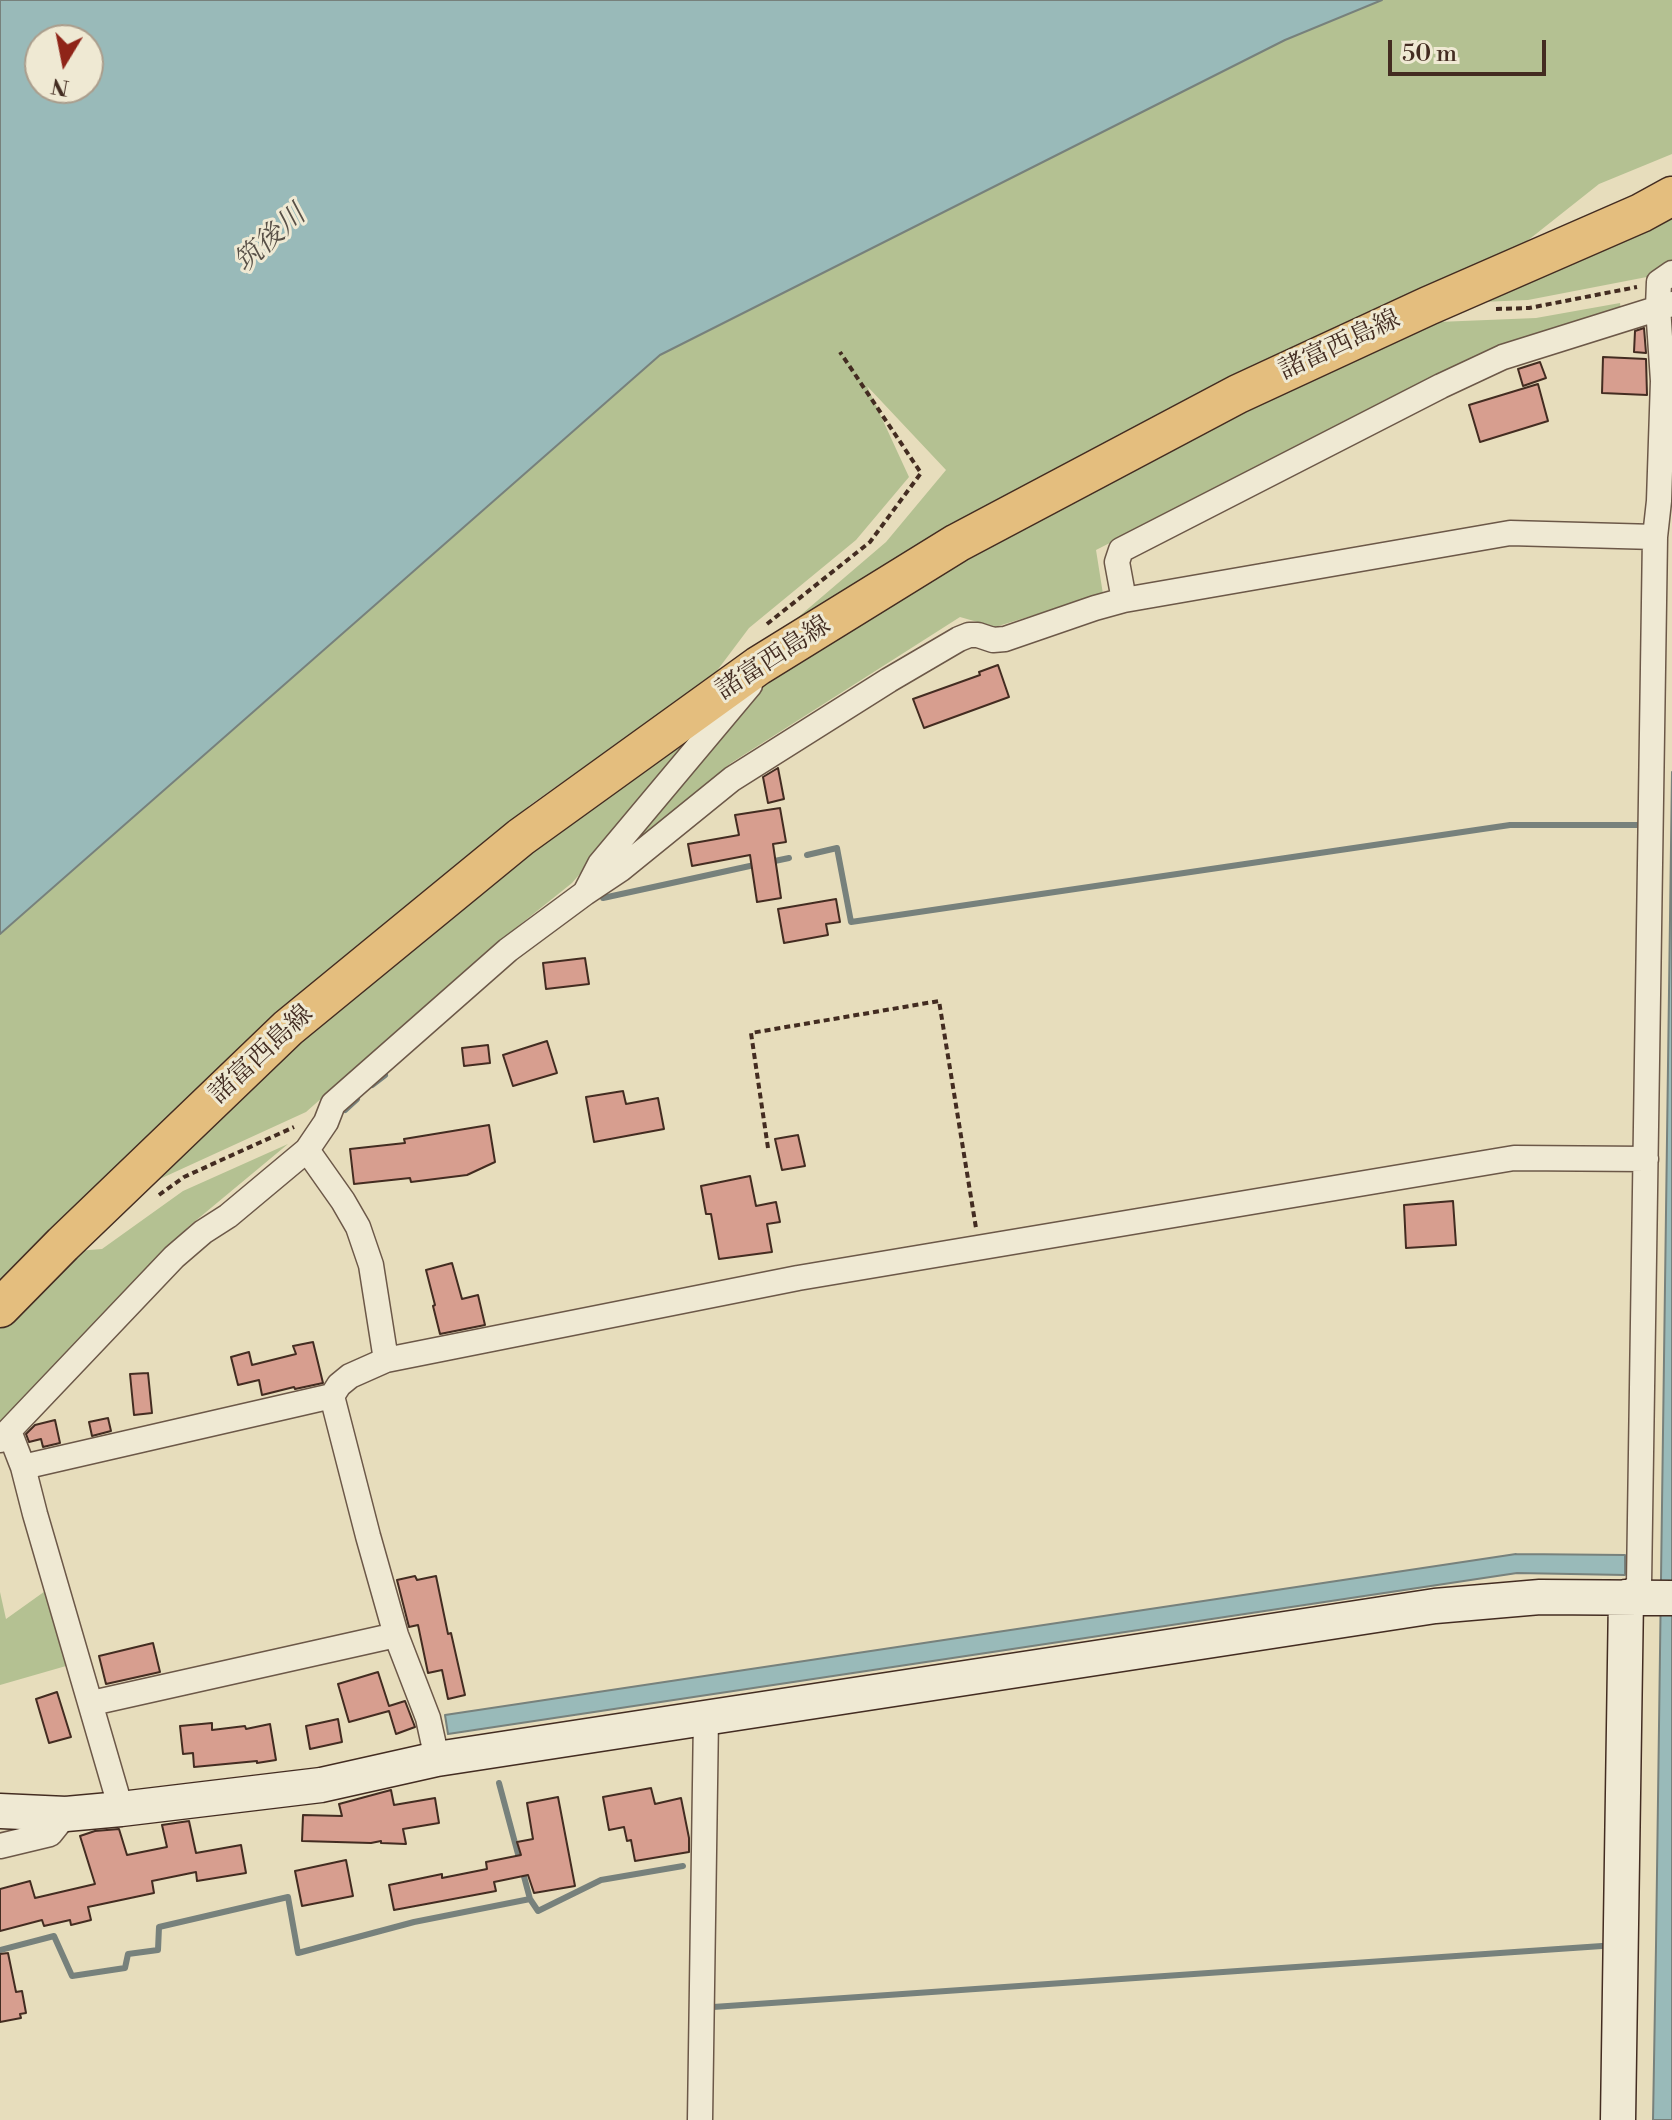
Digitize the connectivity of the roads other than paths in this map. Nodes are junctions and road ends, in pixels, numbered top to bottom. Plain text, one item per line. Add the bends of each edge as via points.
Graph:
1 (1672, 196) edge
2 (1666, 278) edge
3 (1665, 305) edge
4 (1665, 501) edge
5 (1655, 537) junction
6 (1124, 600) junction
7 (758, 666) junction
8 (585, 893) junction
9 (1662, 933) edge
10 (307, 1150) junction
11 (1646, 1159) junction
12 (0, 1308) edge
13 (386, 1360) junction
14 (332, 1396) junction
15 (5, 1436) edge
16 (23, 1467) junction
17 (1652, 1597) edge
18 (396, 1635) junction
19 (92, 1703) junction
20 (706, 1717) junction
21 (437, 1759) junction
22 (121, 1809) junction
23 (0, 1811) edge
24 (66, 1814) junction
25 (0, 1846) edge
26 (700, 2120) edge
27 (1618, 2120) edge

1 - 7 main road, 諸富西島線 via 1238,394 957,543
2 - 3 street
3 - 4 street
3 - 6 street via 1503,357 1121,550 1117,562
4 - 5 street
5 - 6 street via 1510,533
5 - 9 street
6 - 8 street via 1005,639 959,639 732,779
7 - 8 street via 757,677 600,864
7 - 12 main road, 諸富西島線 via 521,837 288,1028
8 - 10 street via 508,950 333,1104
9 - 11 street
10 - 13 street via 358,1227 371,1265
10 - 15 street via 174,1257
11 - 13 street via 1514,1158 798,1278
11 - 17 street via 1639,1584
13 - 14 street via 350,1376
14 - 16 street
14 - 18 street
15 - 16 street
16 - 19 street
17 - 20 street via 1540,1597 1435,1606
17 - 27 street
18 - 19 street
18 - 21 street via 428,1718
19 - 22 street
20 - 21 street
20 - 26 street
21 - 22 street via 321,1785
22 - 24 street
23 - 24 street
24 - 25 street via 50,1834

